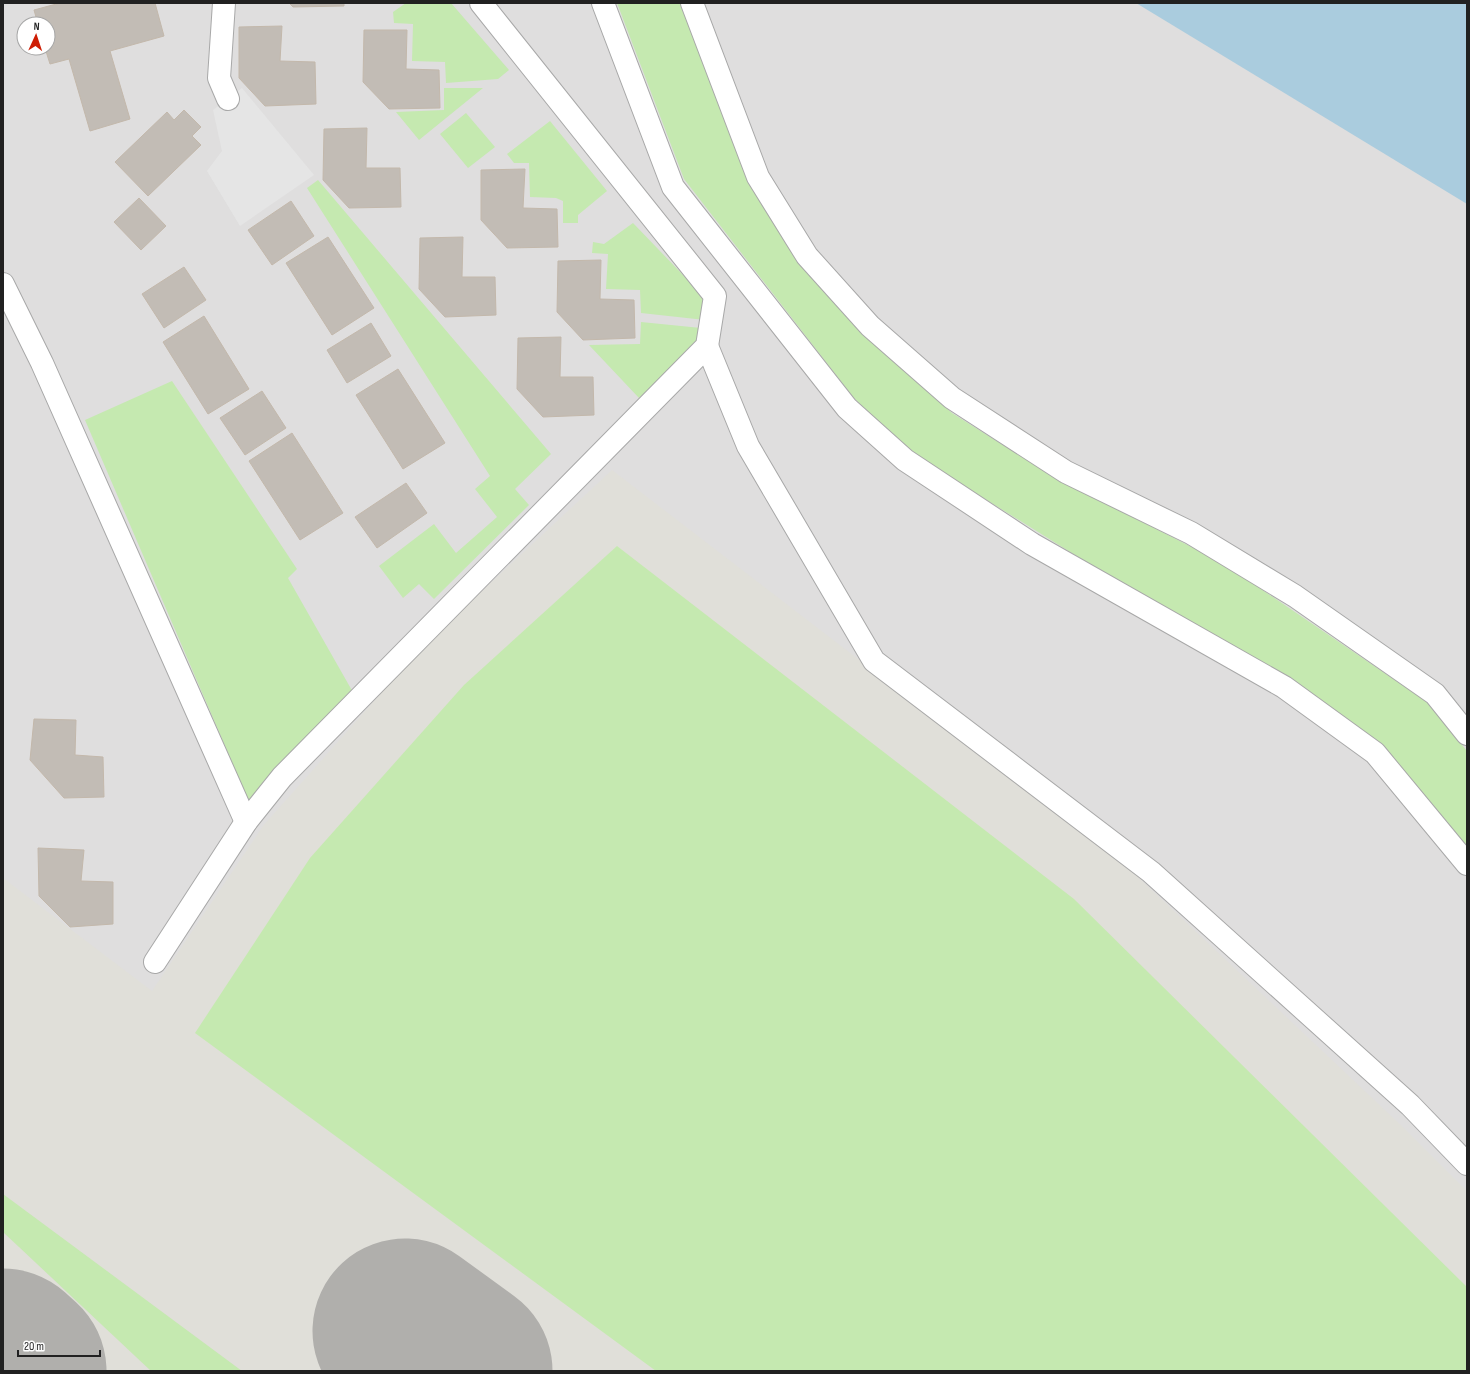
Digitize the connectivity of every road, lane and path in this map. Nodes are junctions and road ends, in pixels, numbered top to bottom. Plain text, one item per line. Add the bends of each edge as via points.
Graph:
1 (224, 3) edge
2 (481, 3) edge
3 (603, 3) edge
4 (692, 3) edge
5 (228, 99) dead end
6 (3, 284) edge
7 (707, 346) junction
8 (1467, 734) edge
9 (246, 822) junction
10 (1467, 864) edge
11 (155, 962) dead end
12 (1467, 1164) edge

1 - 5 street via 219,78
2 - 7 street via 715,296
3 - 10 street via 673,187 847,408 905,460 1032,544 1284,686 1375,753
4 - 8 street via 758,177 807,256 870,326 952,398 1066,472 1191,533 1294,596 1435,694
6 - 9 street via 42,363
7 - 9 street via 282,777
7 - 12 street via 748,446 874,660 1151,872 1410,1105
9 - 11 street

